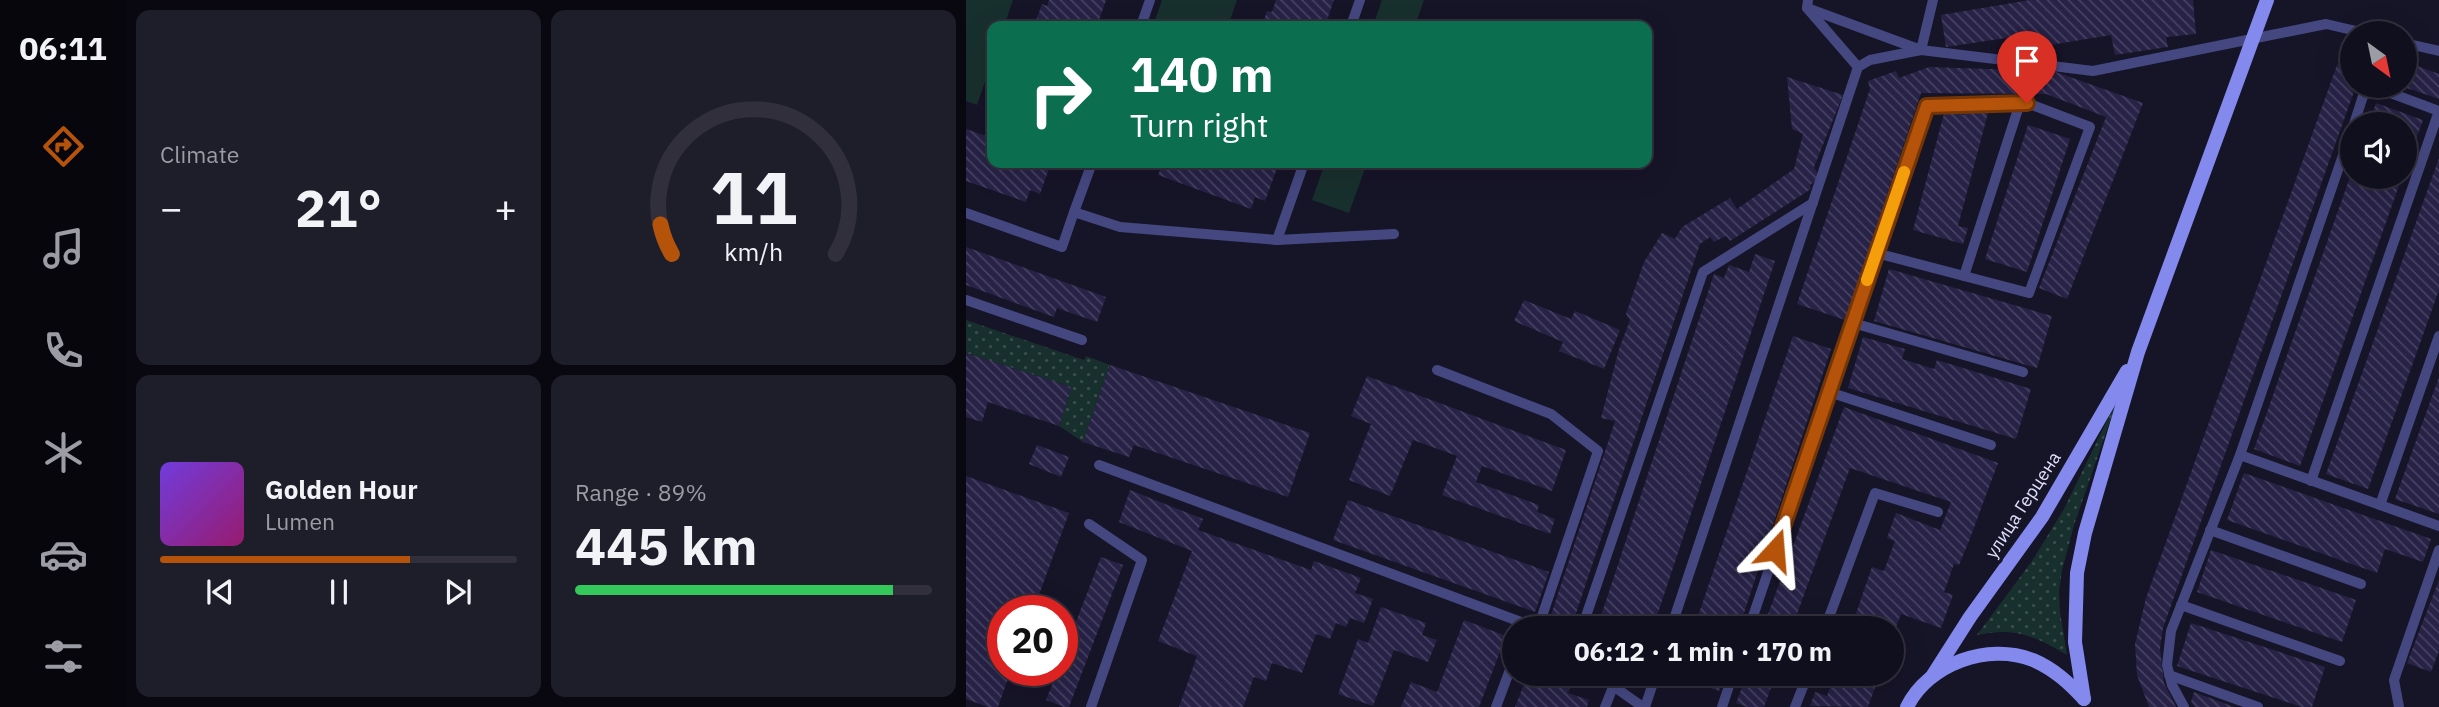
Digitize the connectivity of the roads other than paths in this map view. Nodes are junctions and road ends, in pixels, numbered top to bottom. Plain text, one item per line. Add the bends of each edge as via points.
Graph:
1 (1150, 0) edge
2 (1360, 0) edge
3 (1933, 0) edge
4 (2267, 0) edge
5 (1808, 4) edge
6 (1143, 21) edge
7 (1353, 21) edge
8 (2340, 27) edge
9 (2417, 46) edge
10 (1921, 50) junction
11 (2439, 51) edge
12 (1858, 67) junction
13 (2020, 103) junction
14 (2439, 111) edge
15 (2358, 112) edge
16 (2340, 165) edge
17 (1090, 168) edge
18 (1302, 168) edge
19 (1813, 203) junction
20 (1074, 212) junction
21 (966, 214) edge
22 (1394, 234) dead end
23 (1277, 240) junction
24 (1877, 253) junction
25 (1964, 276) junction
26 (966, 300) edge
27 (1853, 323) junction
28 (2439, 336) edge
29 (1082, 340) dead end
30 (2138, 352) junction
31 (1437, 370) dead end
32 (2023, 372) dead end
33 (1829, 393) junction
34 (1992, 445) dead end
35 (2240, 455) junction
36 (1099, 465) dead end
37 (2311, 481) junction
38 (2380, 505) junction
39 (1938, 512) dead end
40 (1089, 524) dead end
41 (2439, 526) edge
42 (2210, 530) junction
43 (2439, 550) edge
44 (2361, 584) dead end
45 (2181, 605) junction
46 (1502, 616) edge
47 (1535, 616) edge
48 (1586, 616) edge
49 (1675, 616) edge
50 (1753, 616) edge
51 (1829, 616) edge
52 (2340, 661) dead end
53 (1933, 675) junction
54 (2169, 675) junction
55 (1504, 686) edge
56 (1652, 686) edge
57 (1729, 686) edge
58 (1803, 686) edge
59 (1613, 687) joint
60 (2086, 703) edge
61 (1091, 707) edge
62 (1496, 707) edge
63 (1605, 707) edge
64 (1644, 707) edge
65 (1722, 707) edge
66 (1795, 707) edge
67 (1907, 707) edge
68 (2184, 707) edge
69 (2258, 707) edge
70 (2399, 707) edge

1 - 6 lane
2 - 7 lane
3 - 10 lane
4 - 30 main road, улица Герцена
5 - 10 lane
5 - 12 lane
8 - 10 lane via 2326,24 2093,71
9 - 11 lane
10 - 12 lane via 1870,60
12 - 19 lane
13 - 24 lane via 1927,106
13 - 25 lane
13 - 25 lane via 2090,127 2029,293
14 - 15 lane via 2377,88 2363,96
14 - 37 lane
16 - 35 lane
17 - 20 lane
18 - 23 lane
19 - 48 lane via 1703,272
19 - 49 lane
20 - 21 lane via 1062,247
20 - 23 lane via 1120,227
22 - 23 lane
24 - 25 lane
24 - 27 lane
26 - 29 lane
27 - 32 lane
27 - 33 lane
28 - 38 lane
30 - 53 main road, улица Герцена via 2042,517
30 - 60 main road, улица Герцена via 2077,573 2075,642
31 - 47 lane via 1551,414 1598,451
33 - 34 lane
33 - 50 lane
35 - 37 lane
35 - 42 lane
36 - 46 lane
37 - 38 lane
38 - 41 lane
39 - 51 lane via 1875,492
40 - 61 lane via 1142,560
42 - 44 lane
42 - 45 lane
43 - 70 lane via 2394,680
45 - 52 lane
45 - 54 lane via 2171,631
53 - 60 main road via 1980,655 2006,654 2031,659 2060,675
53 - 67 main road
54 - 68 lane
54 - 69 lane
55 - 62 lane
56 - 64 lane
57 - 65 lane
58 - 66 lane
59 - 63 lane
59 - 64 lane

